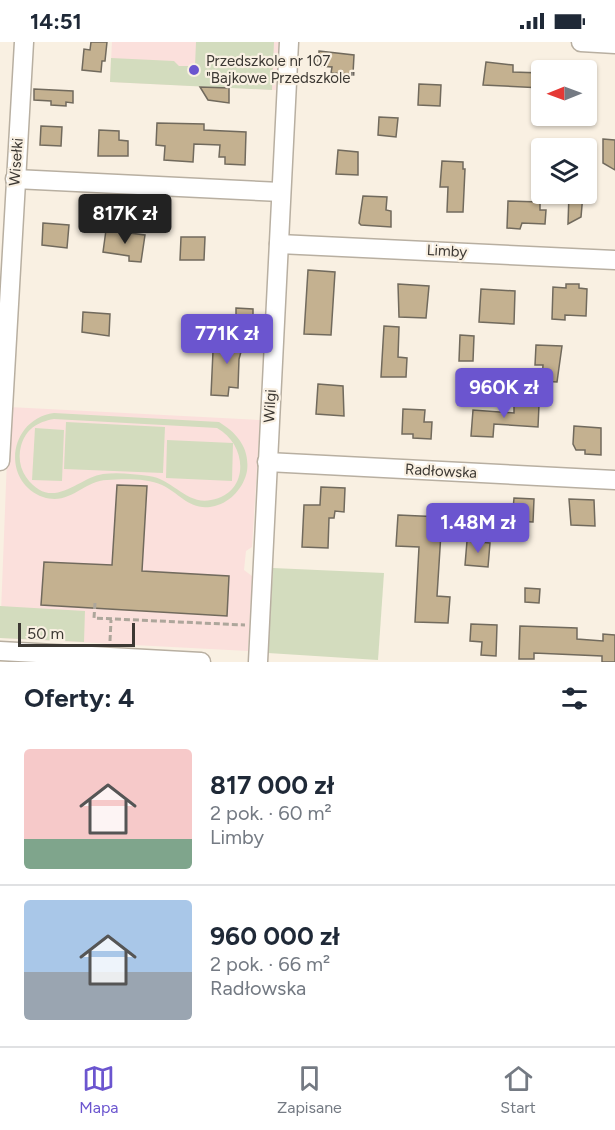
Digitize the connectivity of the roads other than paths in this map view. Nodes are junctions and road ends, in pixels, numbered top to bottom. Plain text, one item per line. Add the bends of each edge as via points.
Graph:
1 (24, 42) edge
2 (289, 42) edge
3 (581, 42) edge
4 (615, 44) edge
5 (15, 179) junction
6 (281, 192) junction
7 (279, 244) junction
8 (615, 260) edge
9 (0, 462) edge
10 (267, 462) junction
11 (615, 480) edge
12 (0, 651) edge
13 (201, 662) edge
14 (258, 662) edge

1 - 5 street, Wisełki
2 - 6 street, Wilgi
3 - 4 street
5 - 6 street
5 - 9 street, Wisełki
6 - 7 street, Wilgi
7 - 8 street, Limby
7 - 10 street, Wilgi
10 - 11 street, Radłowska
10 - 14 street, Wilgi
12 - 13 street

